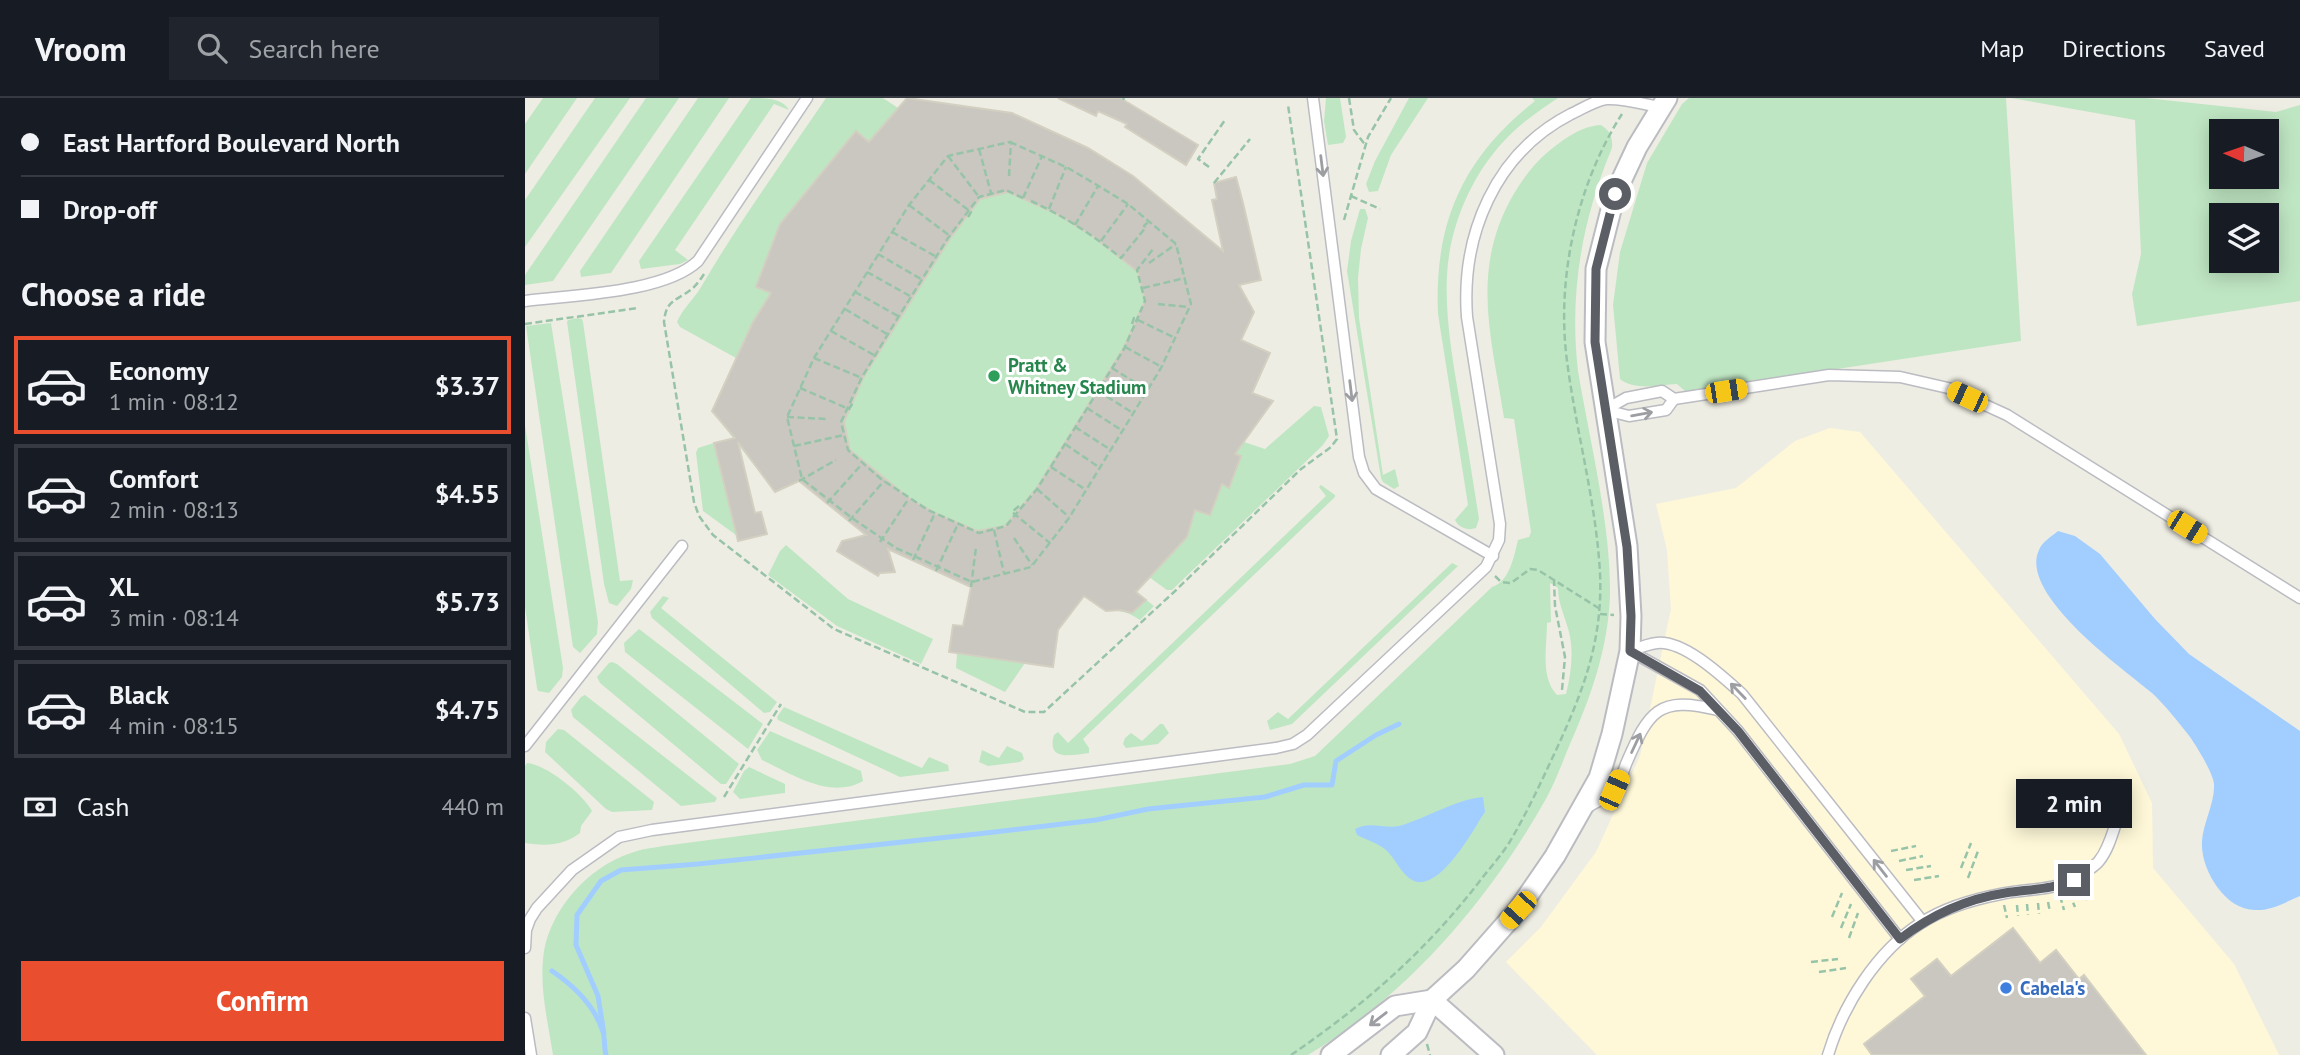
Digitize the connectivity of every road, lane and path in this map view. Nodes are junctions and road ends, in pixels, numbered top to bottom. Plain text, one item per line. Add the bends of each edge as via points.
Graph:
1 (807, 98) edge
2 (1313, 98) edge
3 (1349, 98) edge
4 (1391, 98) edge
5 (1630, 101) junction
6 (1663, 103) edge
7 (1288, 105) dead end
8 (1225, 120) dead end
9 (1250, 139) dead end
10 (1011, 142) junction
11 (1366, 146) junction
12 (979, 149) junction
13 (948, 156) junction
14 (1042, 156) junction
15 (1066, 167) junction
16 (1209, 167) dead end
17 (1224, 171) junction
18 (1009, 176) dead end
19 (929, 180) junction
20 (1227, 180) dead end
21 (1214, 183) dead end
22 (1098, 186) junction
23 (991, 194) junction
24 (1351, 196) junction
25 (979, 197) junction
26 (1031, 201) dead end
27 (1128, 204) junction
28 (909, 205) junction
29 (1380, 209) dead end
30 (969, 210) junction
31 (1049, 210) junction
32 (968, 217) dead end
33 (1344, 220) dead end
34 (1149, 221) junction
35 (1075, 225) junction
36 (892, 232) junction
37 (950, 236) junction
38 (1100, 242) junction
39 (1176, 244) junction
40 (1153, 249) dead end
41 (878, 254) junction
42 (936, 257) junction
43 (1149, 262) dead end
44 (709, 266) dead end
45 (867, 272) junction
46 (1185, 278) junction
47 (922, 280) junction
48 (1142, 288) junction
49 (855, 292) junction
50 (911, 297) junction
51 (525, 301) edge
52 (1158, 304) dead end
53 (638, 307) dead end
54 (1189, 307) junction
55 (845, 309) junction
56 (899, 316) junction
57 (1137, 320) junction
58 (525, 324) edge
59 (1132, 324) dead end
60 (831, 331) junction
61 (888, 334) junction
62 (1175, 338) junction
63 (1125, 347) junction
64 (875, 355) junction
65 (814, 358) junction
66 (1162, 367) junction
67 (1112, 368) junction
68 (862, 378) junction
69 (800, 388) junction
70 (1147, 390) junction
71 (1098, 391) junction
72 (1674, 399) junction
73 (854, 401) dead end
74 (848, 408) junction
75 (1087, 408) junction
76 (1605, 410) junction
77 (1133, 413) junction
78 (787, 417) junction
79 (827, 419) dead end
80 (1075, 427) junction
81 (1123, 430) junction
82 (844, 435) junction
83 (1065, 444) junction
84 (794, 446) junction
85 (1111, 450) junction
86 (836, 460) dead end
87 (863, 463) junction
88 (1051, 467) junction
89 (1100, 468) junction
90 (800, 480) junction
91 (884, 481) junction
92 (1037, 489) junction
93 (1086, 490) junction
94 (909, 498) junction
95 (828, 502) junction
96 (1019, 506) dead end
97 (935, 513) junction
98 (1016, 515) junction
99 (1069, 517) junction
100 (850, 520) junction
101 (958, 524) junction
102 (994, 530) junction
103 (1014, 538) dead end
104 (881, 540) junction
105 (1050, 542) junction
106 (682, 546) dead end
107 (976, 547) dead end
108 (1493, 556) junction
109 (914, 559) junction
110 (1032, 565) junction
111 (937, 569) junction
112 (1004, 573) junction
113 (1554, 579) junction
114 (1499, 580) dead end
115 (971, 584) junction
116 (2300, 598) edge
117 (1599, 609) junction
118 (1630, 651) junction
119 (1562, 690) dead end
120 (781, 704) dead end
121 (1719, 710) junction
122 (525, 746) edge
123 (723, 797) dead end
124 (1580, 812) junction
125 (2118, 817) dead end
126 (1971, 843) dead end
127 (1916, 846) dead end
128 (1891, 851) dead end
129 (1978, 851) dead end
130 (1923, 856) dead end
131 (1899, 861) dead end
132 (1931, 866) dead end
133 (1961, 869) dead end
134 (1906, 870) dead end
135 (1939, 876) dead end
136 (1968, 878) dead end
137 (1913, 880) dead end
138 (1842, 893) dead end
139 (1851, 904) dead end
140 (1859, 914) dead end
141 (527, 915) edge
142 (1832, 917) dead end
143 (1923, 922) junction
144 (1841, 928) dead end
145 (1849, 938) dead end
146 (1900, 939) junction
147 (525, 948) edge
148 (1838, 958) dead end
149 (1811, 962) dead end
150 (1846, 968) dead end
151 (1819, 972) dead end
152 (1432, 1000) junction
153 (525, 1018) edge
154 (531, 1055) edge
155 (1291, 1055) edge
156 (1331, 1055) edge
157 (1391, 1055) edge
158 (1494, 1055) edge
159 (1828, 1055) edge

1 - 51 lane via 689,269 649,285
2 -> 108 lane via 1364,473 1376,489
3 - 11 path via 1354,130
4 - 11 path
5 - 6 lane
5 - 108 lane via 1606,99 1587,106 1534,138 1497,181 1475,229 1465,288 1500,524
5 - 117 path via 1592,170 1573,243 1565,312 1567,358 1596,538
6 - 76 street via 1615,194 1596,269 1595,342
7 - 44 path via 1337,439 1044,712 1025,712 834,629 713,535 694,502 664,322 672,301 693,288
8 - 16 path via 1198,159
9 - 17 path
10 - 12 path
10 - 14 path
10 - 18 path
11 - 24 path
12 - 13 path
12 - 23 path
13 - 19 path
13 - 25 path
14 - 15 path
14 - 23 path via 1023,198 1006,190
15 - 22 path
15 - 31 path
17 - 20 path
17 - 21 path
19 - 28 path
19 - 30 path
22 - 27 path
22 - 35 path
23 - 25 path
24 - 29 path
24 - 33 path
25 - 30 path
26 - 31 path
27 - 34 path
27 - 38 path
28 - 36 path
28 - 37 path
30 - 32 path
30 - 37 path
31 - 35 path
34 - 38 path via 1121,258
34 - 39 path
35 - 38 path
36 - 41 path
36 - 42 path
37 - 42 path
39 - 43 path
39 - 46 path
40 - 48 path via 1137,270
41 - 45 path
41 - 47 path
42 - 47 path
45 - 49 path
45 - 50 path
46 - 48 path
46 - 54 path
47 - 50 path
48 - 57 path via 1145,301
49 - 55 path
49 - 56 path
50 - 56 path
52 - 54 path
53 - 58 path
54 - 62 path
55 - 60 path
55 - 61 path
56 - 61 path
57 - 59 path
57 - 62 path
57 - 63 path
60 - 64 path
60 - 65 path
61 - 64 path
62 - 66 path
63 - 66 path
63 - 67 path
64 - 68 path
65 - 68 path
65 - 69 path
66 - 70 path
67 - 70 path
67 - 71 path
68 - 74 path
69 - 74 path
69 - 78 path
70 - 77 path
71 - 75 path
71 - 77 path
72 - 76 lane via 1662,391 1626,398
76 -> 72 lane via 1629,416 1666,410
72 - 116 lane via 1829,375 1900,377 1948,388 2007,415
73 - 74 path
74 - 82 path via 841,422
75 - 80 path
75 - 81 path
76 - 118 street via 1627,547
77 - 81 path
78 - 79 path
78 - 84 path
80 - 83 path
80 - 85 path
81 - 85 path
82 - 84 path
82 - 87 path via 848,450
83 - 88 path
83 - 89 path
84 - 90 path
85 - 89 path
86 - 90 path
87 - 91 path
87 - 95 path
88 - 92 path
88 - 93 path
89 - 93 path
90 - 95 path
91 - 94 path
91 - 100 path
92 - 98 path
92 - 99 path
93 - 99 path
94 - 97 path
94 - 104 path
95 - 100 path
96 - 98 path via 1012,512
97 - 101 path
97 - 109 path
98 - 102 path
98 - 105 path
99 - 105 path
100 - 104 path
101 - 102 path via 979,533
101 - 111 path
102 - 112 path
103 - 110 path
104 - 109 path
105 - 110 path
106 - 122 lane
107 - 115 path
108 - 141 lane via 1318,726 1293,744 619,837 572,870
109 - 111 path
110 - 112 path
111 - 115 path
112 - 115 path
113 - 114 path via 1530,569 1511,583
113 - 117 path
113 - 119 path via 1565,657
117 - 155 path via 1591,667 1578,703 1508,844 1455,913 1404,967 1342,1020
118 - 121 lane via 1700,691
118 - 124 street via 1599,778
143 -> 118 lane via 1742,694 1713,667 1687,651 1658,642
120 - 123 path
124 -> 121 lane via 1614,790 1639,734 1658,712 1683,703
121 - 146 lane
124 - 152 street via 1518,910
125 - 143 lane via 2099,861 2074,880 2052,888 1980,898
126 - 133 path
127 - 128 path
129 - 136 path
130 - 131 path
132 - 134 path
135 - 137 path
138 - 142 path
139 - 144 path
140 - 145 path
141 - 147 lane
143 - 146 lane
146 - 159 lane via 1847,1007
148 - 149 path
150 - 151 path
152 -> 156 street via 1395,1006
152 - 157 street via 1417,1032
152 - 158 street
153 - 154 lane

